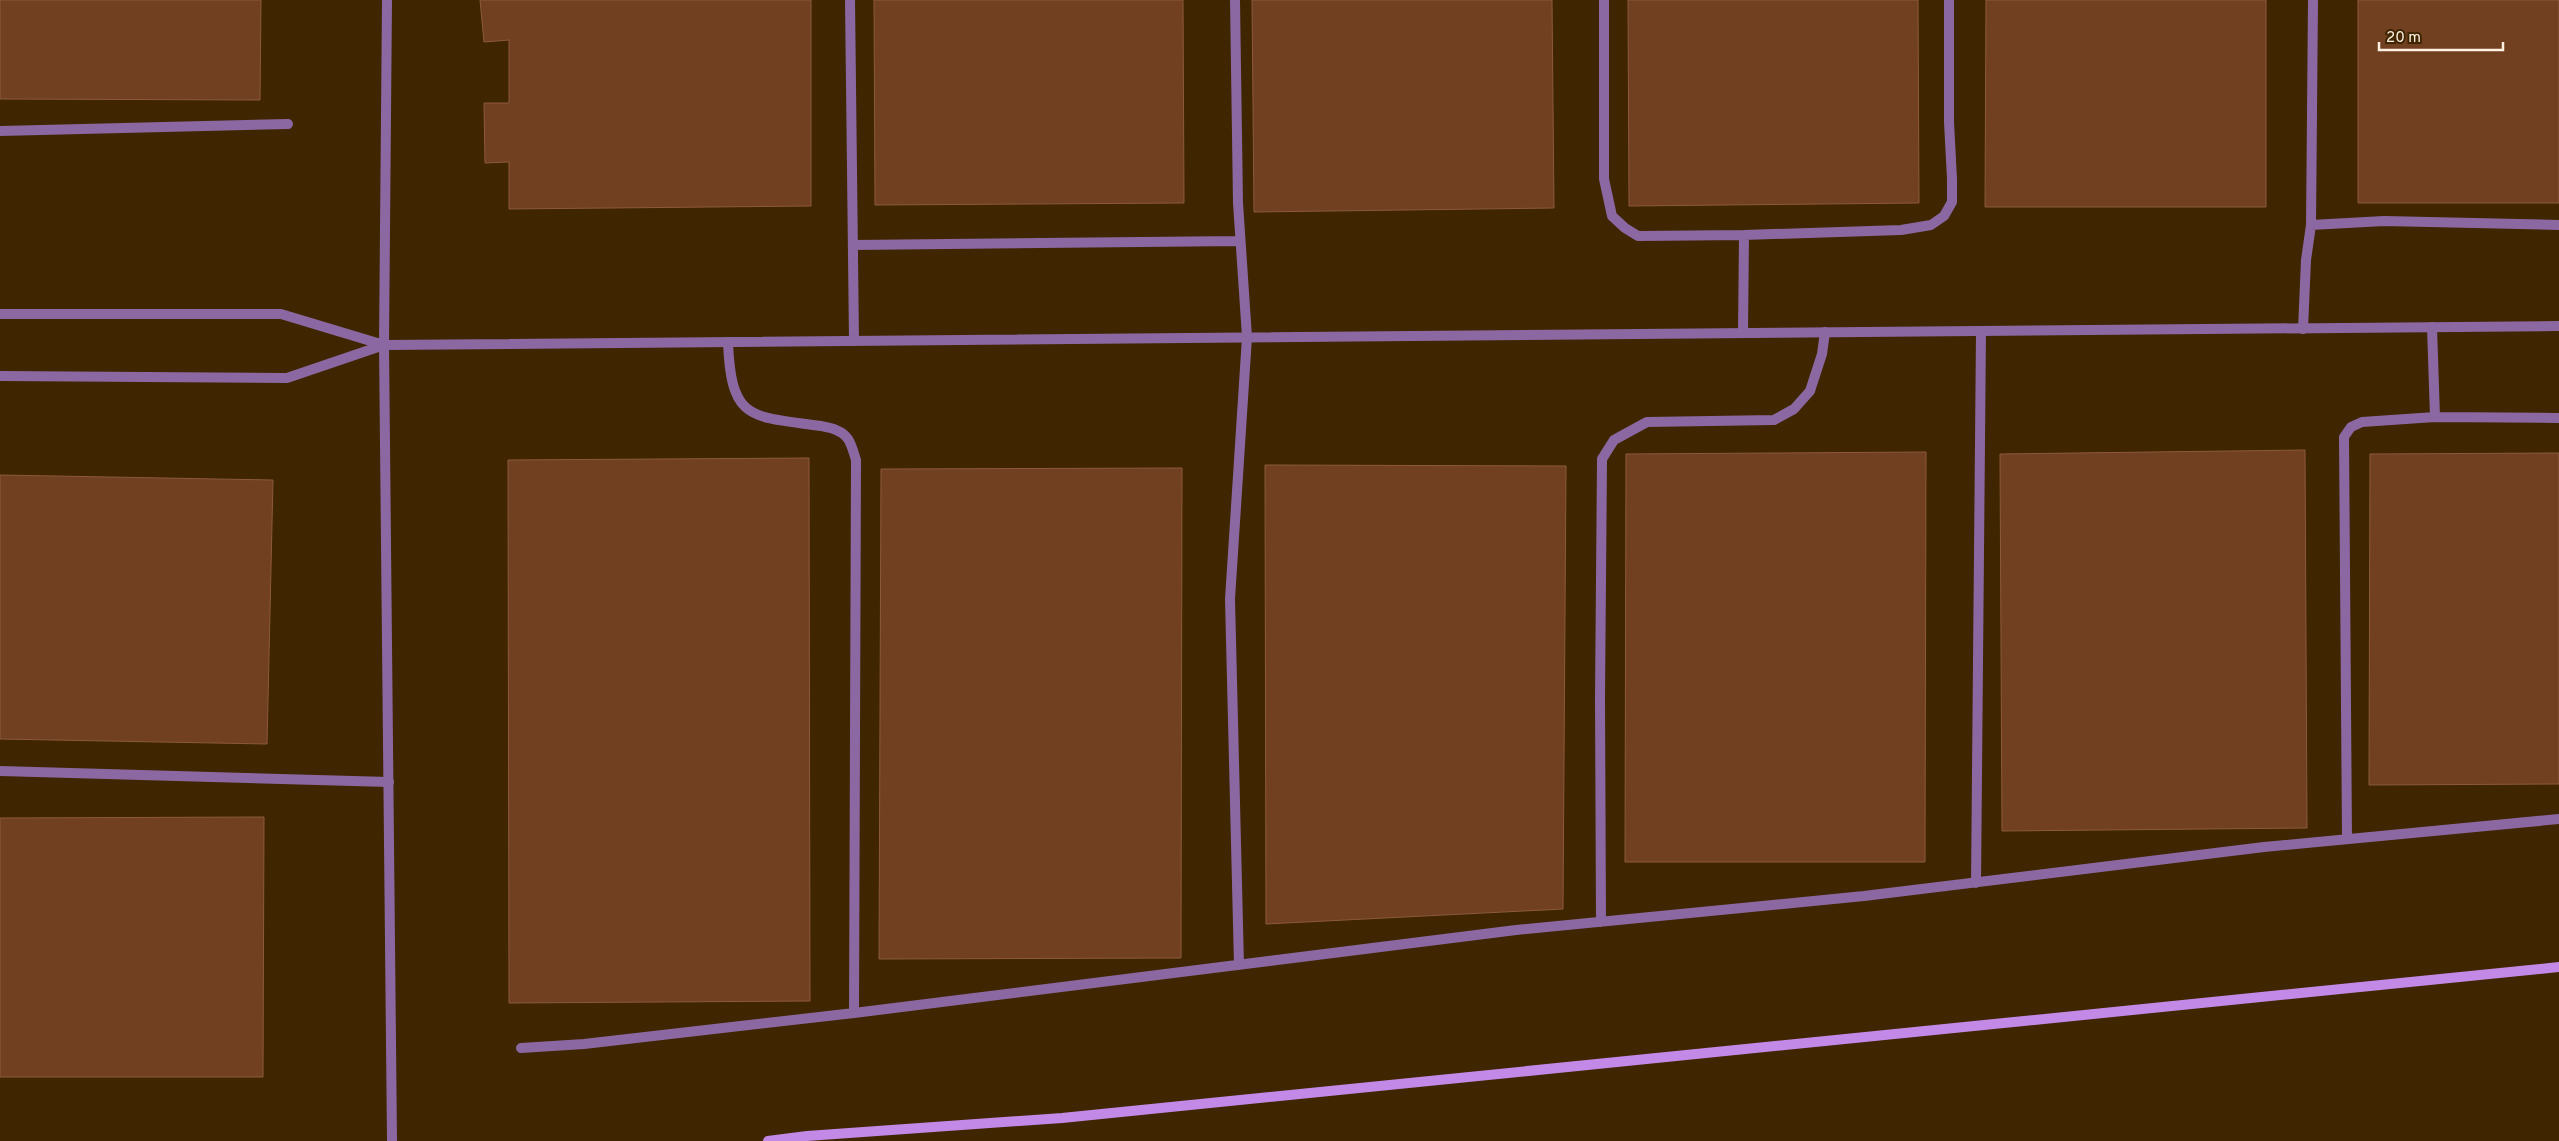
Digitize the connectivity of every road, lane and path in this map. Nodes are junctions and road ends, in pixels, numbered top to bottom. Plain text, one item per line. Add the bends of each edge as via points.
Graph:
1 (387, 0) edge
2 (850, 0) edge
3 (1235, 0) edge
4 (1604, 0) edge
5 (1949, 0) edge
6 (2313, 0) edge
7 (288, 124) dead end
8 (0, 131) edge
9 (2311, 225) junction
10 (2559, 225) edge
11 (1744, 235) junction
12 (1240, 241) junction
13 (853, 245) junction
14 (0, 314) edge
15 (2559, 326) edge
16 (2432, 327) junction
17 (2303, 329) junction
18 (1980, 331) junction
19 (1825, 332) junction
20 (1743, 333) junction
21 (1248, 338) junction
22 (854, 341) junction
23 (728, 342) junction
24 (384, 345) junction
25 (0, 376) edge
26 (2435, 417) junction
27 (2559, 418) edge
28 (0, 771) edge
29 (389, 782) junction
30 (2559, 819) edge
31 (2348, 839) junction
32 (1976, 883) junction
33 (1601, 922) junction
34 (1238, 966) junction
35 (2559, 967) edge
36 (854, 1013) junction
37 (522, 1048) dead end
38 (392, 1141) edge
39 (768, 1141) edge

1 - 24 street
2 - 13 street
3 - 12 street
4 - 11 street via 1604,178 1612,216 1638,236
5 - 11 street via 1952,202 1944,216 1931,225 1901,230
6 - 9 street
7 - 8 street
9 - 10 street via 2384,221
9 - 17 street
11 - 20 street
12 - 13 street
12 - 21 street
13 - 22 street
14 - 24 street via 281,314
15 - 16 street
16 - 17 street
16 - 26 street
17 - 18 street
18 - 19 street
18 - 32 street
19 - 20 street
19 - 33 street via 1810,392 1794,409 1774,420 1648,422 1614,440 1602,459
20 - 21 street
21 - 22 street
21 - 34 street via 1230,599
22 - 23 street
23 - 24 street
23 - 36 street via 729,375 737,399 750,411 775,420 834,428 848,438 856,460
24 - 25 street via 287,378
24 - 29 street
26 - 27 street
26 - 31 street via 2362,422 2351,427 2344,437
28 - 29 street
29 - 38 street
30 - 31 street
31 - 32 street
32 - 33 street
33 - 34 street
34 - 36 street
35 - 39 street via 1062,1118
36 - 37 street via 584,1044

